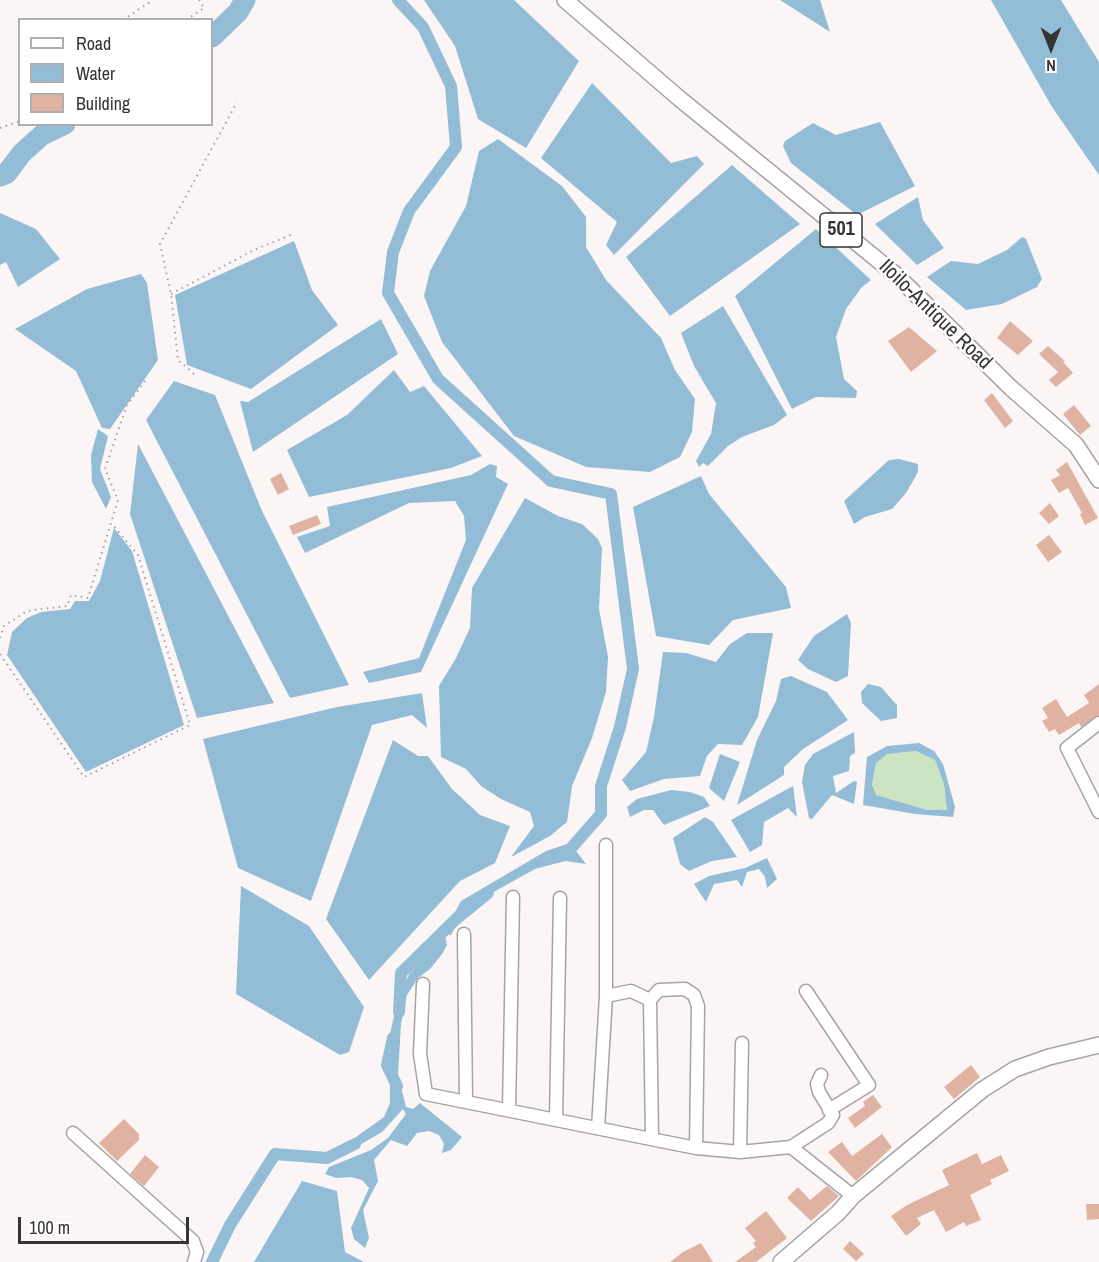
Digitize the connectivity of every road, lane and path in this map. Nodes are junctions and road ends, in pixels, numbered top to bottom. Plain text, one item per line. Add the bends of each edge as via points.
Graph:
1 (153, 0) edge
2 (200, 0) edge
3 (565, 0) edge
4 (126, 18) edge
5 (189, 18) edge
6 (237, 102) dead end
7 (18, 122) edge
8 (0, 129) edge
9 (293, 234) dead end
10 (171, 294) junction
11 (194, 374) dead end
12 (148, 377) dead end
13 (1099, 480) edge
14 (112, 524) junction
15 (0, 638) edge
16 (0, 654) edge
17 (1099, 723) edge
18 (1099, 812) edge
19 (606, 845) dead end
20 (513, 897) dead end
21 (560, 898) dead end
22 (464, 934) dead end
23 (423, 984) dead end
24 (806, 991) dead end
25 (606, 996) junction
26 (650, 1000) junction
27 (742, 1043) dead end
28 (1099, 1046) edge
29 (820, 1074) dead end
30 (466, 1102) junction
31 (509, 1110) junction
32 (829, 1110) junction
33 (556, 1119) junction
34 (598, 1128) junction
35 (73, 1133) dead end
36 (652, 1138) junction
37 (791, 1147) junction
38 (696, 1148) junction
39 (740, 1152) junction
40 (853, 1196) junction
41 (194, 1262) edge
42 (781, 1262) edge

1 - 4 path
2 - 5 path via 204,8
3 - 13 main road, Iloilo-Antique Road / 501 via 895,274 1011,388 1076,445
6 - 10 path via 160,244
7 - 8 path
9 - 10 path
10 - 11 path via 178,360
12 - 14 path via 127,405 105,469 118,500
14 - 15 path via 88,598 71,595 67,606 27,611 4,626
14 - 16 path via 138,555 190,725 84,777
17 - 18 street via 1067,748
19 - 25 street
20 - 31 street
21 - 33 street
22 - 30 street
23 - 30 street via 420,1054 426,1094
24 - 32 street via 870,1086
25 - 26 street via 631,991
25 - 34 street
26 - 36 street
26 - 38 street via 659,990 685,989 694,995 698,1006
27 - 39 street
28 - 40 main road via 1015,1069 982,1090
29 - 32 street via 819,1092
30 - 31 street
31 - 33 street
32 - 37 street via 832,1115 828,1123
33 - 34 street
34 - 36 street
35 - 41 street via 194,1241
36 - 38 street
37 - 39 street
37 - 40 street
38 - 39 street
40 - 42 main road

